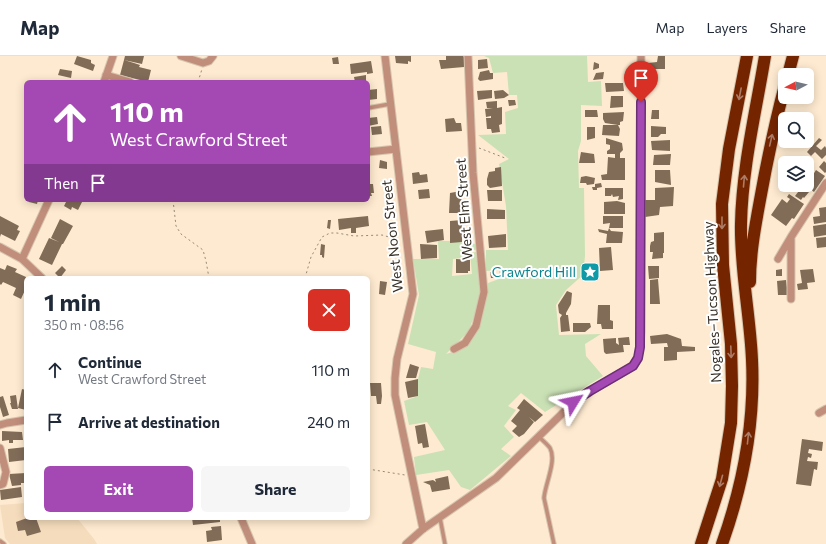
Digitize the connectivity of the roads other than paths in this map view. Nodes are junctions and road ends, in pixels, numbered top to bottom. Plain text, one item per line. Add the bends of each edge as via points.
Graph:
1 (113, 56) edge
2 (181, 56) edge
3 (213, 56) edge
4 (385, 56) edge
5 (468, 56) edge
6 (641, 56) edge
7 (747, 56) edge
8 (765, 56) edge
9 (793, 56) edge
10 (790, 68) edge
11 (105, 79) edge
12 (390, 104) junction
13 (780, 104) edge
14 (370, 108) edge
15 (396, 149) junction
16 (370, 152) edge
17 (826, 183) edge
18 (48, 202) edge
19 (791, 237) junction
20 (0, 247) edge
21 (22, 259) junction
22 (778, 259) dead end
23 (40, 276) edge
24 (791, 299) dead end
25 (454, 349) dead end
26 (752, 360) junction
27 (826, 409) edge
28 (819, 413) dead end
29 (24, 420) edge
30 (0, 425) edge
31 (539, 437) junction
32 (0, 448) edge
33 (0, 485) edge
34 (440, 518) junction
35 (241, 520) edge
36 (423, 529) junction
37 (0, 541) edge
38 (408, 543) edge
39 (4, 544) edge
40 (252, 544) edge
41 (445, 544) edge
42 (554, 544) edge
43 (701, 544) edge
44 (722, 544) edge

1 - 11 street
2 - 3 street via 200,62 209,61
4 - 12 street, West Noon Street
5 - 25 street, West Elm Street via 472,145 484,292 476,326 465,343
6 - 31 street via 638,358 633,366 573,402
7 -> 43 highway, Nogales–Tucson Highway via 729,149 722,204 722,264 731,344 730,423 722,479
26 -> 8 highway via 741,224 745,172
9 - 10 highway
12 - 14 lane
12 - 15 street, West Noon Street
26 -> 13 highway via 752,247 768,155
15 - 16 street
15 - 36 street, West Noon Street via 413,294 394,378
17 - 19 street
18 - 21 street
19 - 22 street
19 - 24 street
20 - 21 street
21 - 23 street
44 -> 26 highway via 746,455
27 - 28 street
29 - 30 street
31 - 34 street via 496,478
31 - 42 lane via 550,448 552,454 544,498
32 - 33 street via 6,472 3,484
34 - 36 street
34 - 41 lane
35 - 40 street
36 - 38 street
37 - 39 lane

